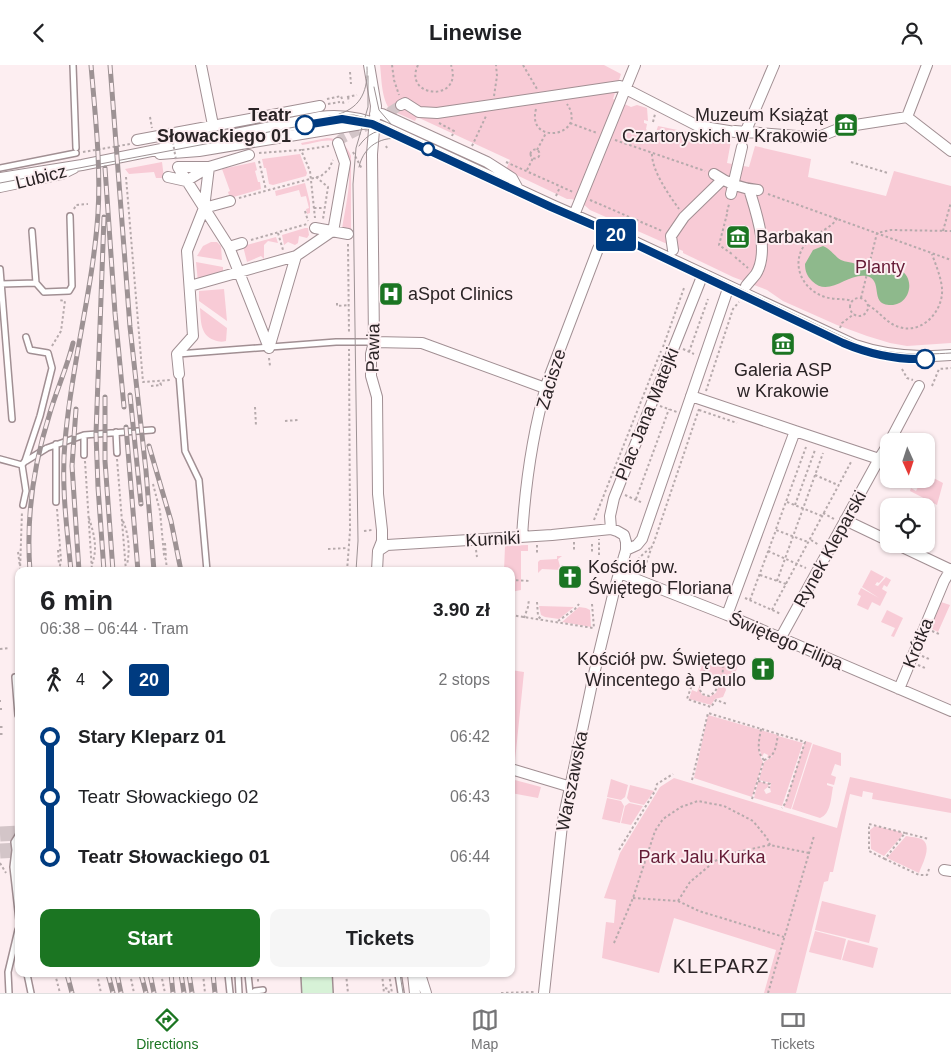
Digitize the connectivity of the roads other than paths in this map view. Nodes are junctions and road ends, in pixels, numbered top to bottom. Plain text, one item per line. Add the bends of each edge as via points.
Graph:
1 (73, 65) edge
2 (201, 65) edge
3 (369, 65) edge
4 (635, 65) edge
5 (774, 65) edge
6 (927, 65) edge
7 (626, 88) junction
8 (324, 103) road end
9 (403, 104) road end
10 (907, 117) junction
11 (375, 118) junction
12 (213, 125) junction
13 (745, 133) junction
14 (137, 139) dead end
15 (333, 145) road end
16 (742, 147) dead end
17 (951, 151) edge
18 (138, 154) junction
19 (253, 154) road end
20 (82, 165) junction
21 (209, 167) junction
22 (0, 168) edge
23 (168, 177) dead end
24 (0, 178) edge
25 (186, 181) junction
26 (0, 187) edge
27 (732, 189) junction
28 (230, 201) road end
29 (204, 208) junction
30 (574, 215) junction
31 (70, 216) road end
32 (315, 225) road end
33 (610, 230) junction
34 (32, 231) dead end
35 (332, 232) junction
36 (348, 234) road end
37 (242, 243) road end
38 (229, 247) junction
39 (673, 250) dead end
40 (296, 256) junction
41 (0, 269) edge
42 (239, 271) junction
43 (703, 274) junction
44 (1, 283) edge
45 (36, 283) junction
46 (190, 286) junction
47 (729, 286) junction
48 (746, 286) dead end
49 (26, 337) dead end
50 (374, 342) junction
51 (269, 348) junction
52 (177, 354) junction
53 (951, 355) edge
54 (179, 374) joint
55 (916, 383) road end
56 (545, 388) junction
57 (691, 396) junction
58 (12, 419) dead end
59 (152, 430) dead end
60 (795, 431) junction
61 (116, 432) junction
62 (893, 433) edge
63 (84, 435) junction
64 (56, 444) junction
65 (117, 453) road end
66 (84, 455) road end
67 (0, 459) edge
68 (879, 459) joint
69 (24, 463) junction
70 (56, 502) road end
71 (23, 505) road end
72 (845, 520) junction
73 (611, 529) junction
74 (522, 537) junction
75 (880, 537) edge
76 (626, 550) junction
77 (378, 551) junction
78 (916, 553) edge
79 (207, 567) edge
80 (377, 567) edge
81 (951, 569) edge
82 (620, 573) junction
83 (727, 615) junction
84 (780, 639) junction
85 (898, 689) junction
86 (951, 711) edge
87 (515, 770) edge
88 (571, 787) junction
89 (15, 860) edge
90 (15, 870) edge
91 (15, 880) joint
92 (15, 942) edge
93 (28, 977) edge
94 (228, 977) edge
95 (238, 977) edge
96 (249, 977) edge
97 (308, 977) edge
98 (324, 977) edge
99 (398, 977) edge
100 (413, 977) edge
101 (421, 977) edge
102 (263, 989) dead end
103 (539, 992) edge
104 (9, 993) edge
105 (32, 993) edge
106 (230, 993) edge
107 (239, 993) edge
108 (252, 993) edge
109 (310, 993) edge
110 (325, 993) edge
111 (401, 993) edge
112 (415, 993) edge
113 (426, 993) edge

1 - 22 lane via 78,149
2 - 12 street
3 - 11 street, Pawia
4 - 7 street
5 - 13 street
6 - 10 street
7 - 9 street via 620,86 428,113
7 - 13 street via 698,125
7 - 30 street
8 - 12 street
10 - 13 street via 846,127 820,136
10 - 17 street
11 - 18 street, Lubicz via 356,125 199,151
11 - 18 street, Lubicz via 320,117
11 - 30 street
11 - 50 street, Pawia via 372,154
12 - 14 street
15 - 35 street via 345,163
16 - 27 street
18 - 20 street, Lubicz
19 - 21 street
20 - 24 street, Lubicz
20 - 26 street, Lubicz via 62,174
21 - 25 street
21 - 25 street via 178,167
21 - 29 street
23 - 25 street
25 - 29 street
27 - 39 street via 718,177 671,236
27 - 48 street via 754,190 762,237 758,268
28 - 29 street
29 - 38 street
29 - 46 street via 187,251
30 - 33 street
31 - 45 lane via 72,285 68,291 44,292
32 - 35 street
33 - 43 street
33 - 56 street, Zacisze via 598,249
34 - 45 lane
35 - 36 street
35 - 40 street
37 - 38 street
38 - 42 street
40 - 42 street
40 - 51 street
41 - 44 lane
42 - 46 street
42 - 51 street
43 - 47 street
43 - 73 street, Plac Jana Matejki via 614,498
44 - 45 lane
44 - 58 lane
46 - 52 street via 193,335
47 - 53 street via 862,348 904,356
47 - 57 street, Plac Jana Matejki
49 - 69 lane via 30,350 48,353 52,368
50 - 51 lane
50 - 56 street via 422,343
50 - 77 street, Pawia via 371,354 377,397 378,494 382,530
51 - 52 lane
52 - 54 street
54 - 79 lane via 184,451 199,480
55 - 62 street, Rynek Kleparski
56 - 74 street, Zacisze via 531,459
57 - 60 street
57 - 76 street, Plac Jana Matejki via 642,539
59 - 61 lane
60 - 68 street
60 - 83 street
61 - 63 lane
61 - 65 lane
63 - 64 lane
63 - 66 lane
64 - 69 lane
64 - 70 lane
67 - 69 lane
68 - 72 street, Rynek Kleparski
69 - 71 lane via 26,491
72 - 75 street
72 - 84 street, Rynek Kleparski
73 - 74 street, Kurniki
73 - 76 street via 624,535
74 - 77 street, Kurniki via 387,545
76 - 82 street
77 - 80 street, Pawia
78 - 81 street
81 - 85 street, Krótka
82 - 83 street, Świętego Filipa
82 - 88 street, Warszawska via 594,674
83 - 84 street, Świętego Filipa
84 - 85 street, Świętego Filipa
85 - 86 street, Świętego Filipa
87 - 88 street
88 - 103 street, Warszawska via 558,853
89 - 91 lane
90 - 91 lane
92 - 104 lane via 8,971
93 - 105 lane
94 - 106 lane
95 - 107 lane
96 - 108 lane
97 - 109 street
98 - 110 street
99 - 111 lane
100 - 112 street
101 - 113 street
102 - 108 lane

